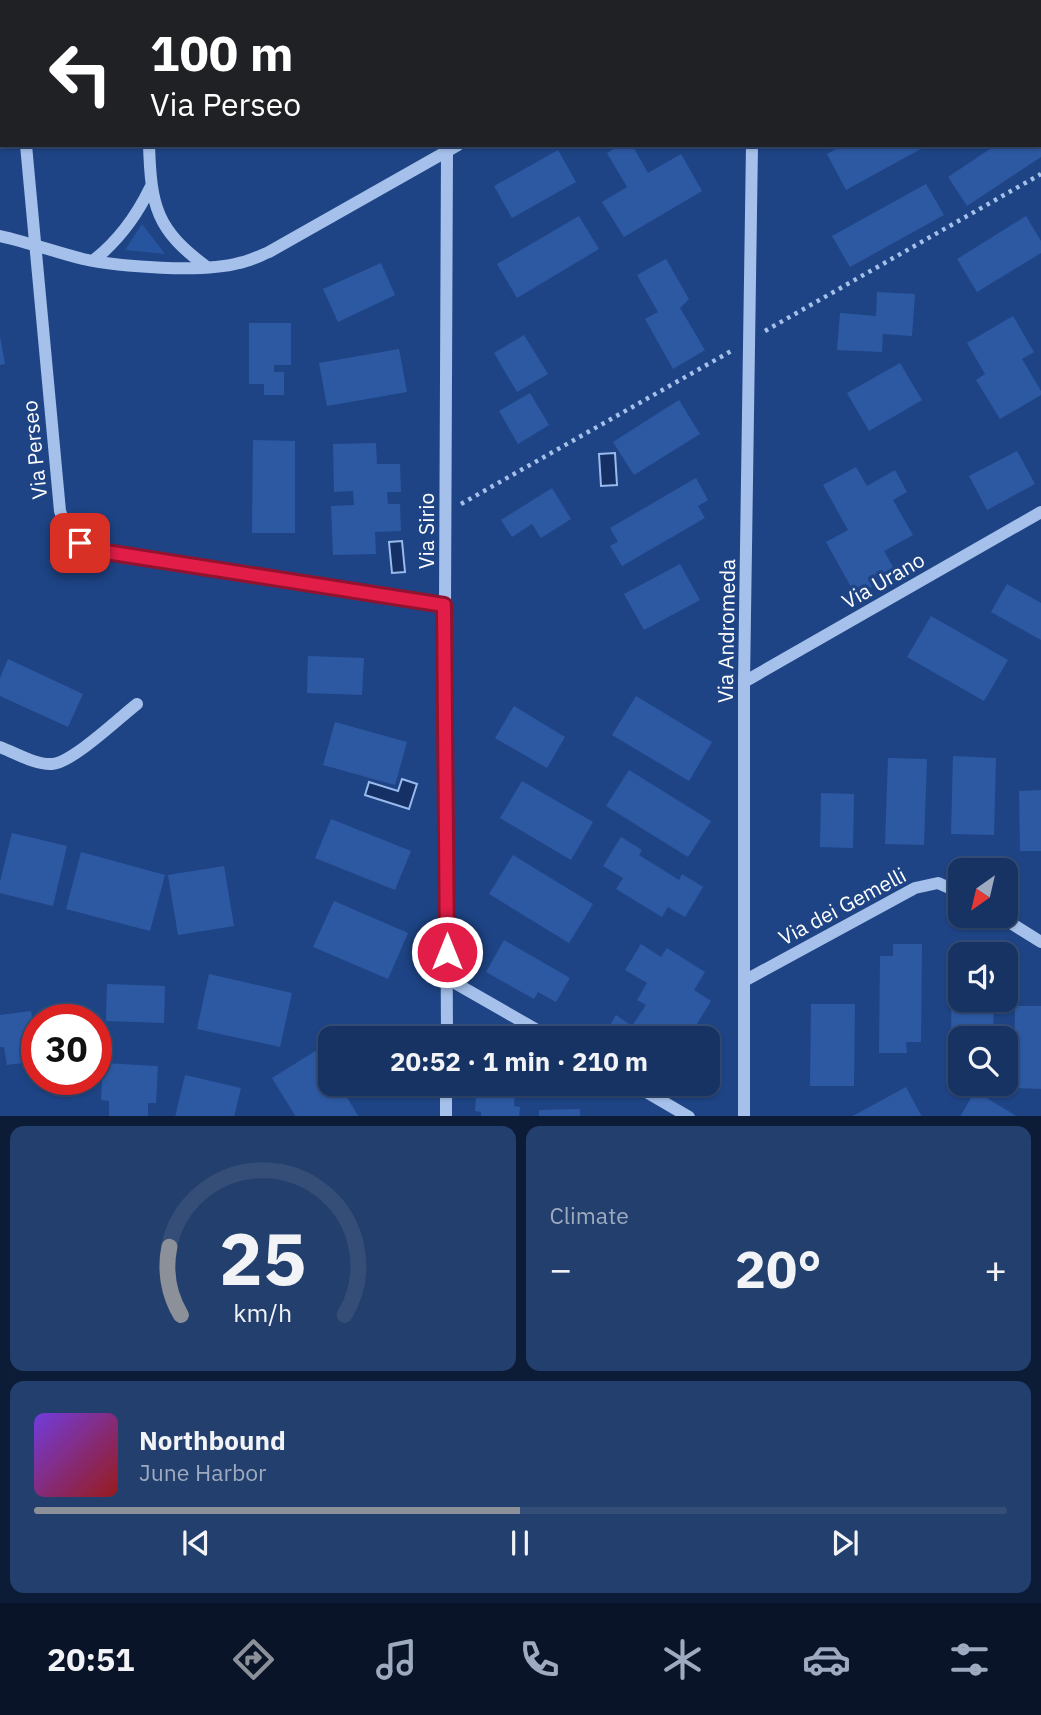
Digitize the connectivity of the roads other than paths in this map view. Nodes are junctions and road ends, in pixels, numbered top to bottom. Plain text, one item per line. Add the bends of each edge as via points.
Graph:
1 (26, 147) edge
2 (149, 147) edge
3 (752, 147) edge
4 (453, 148) edge
5 (150, 188) junction
6 (0, 236) edge
7 (33, 243) junction
8 (93, 260) junction
9 (207, 267) junction
10 (1041, 512) edge
11 (444, 605) junction
12 (744, 682) junction
13 (137, 704) dead end
14 (0, 747) edge
15 (948, 887) edge
16 (1018, 928) edge
17 (1041, 942) edge
18 (448, 979) junction
19 (744, 981) junction
20 (447, 1026) edge
21 (530, 1026) edge
22 (446, 1096) edge
23 (654, 1096) edge
24 (446, 1116) edge
25 (689, 1116) edge
26 (744, 1116) edge

1 - 7 street, Via Perseo
2 - 5 street
3 - 12 street, Via Andromeda
4 - 9 street via 255,258
4 - 11 street, Via Sirio
5 - 8 street via 130,225
5 - 9 street via 167,230
6 - 7 street
7 - 8 street
7 - 11 street, Via Perseo via 60,511 74,537 106,552
8 - 9 street
10 - 12 street, Via Urano
11 - 18 street, Via Sirio
12 - 19 street, Via Andromeda
13 - 14 street via 60,763 45,764
15 - 19 street, Via dei Gemelli via 938,883 921,886
16 - 17 street
18 - 20 street, Via Sirio
18 - 21 street
19 - 26 street, Via Andromeda
22 - 24 street
23 - 25 street

